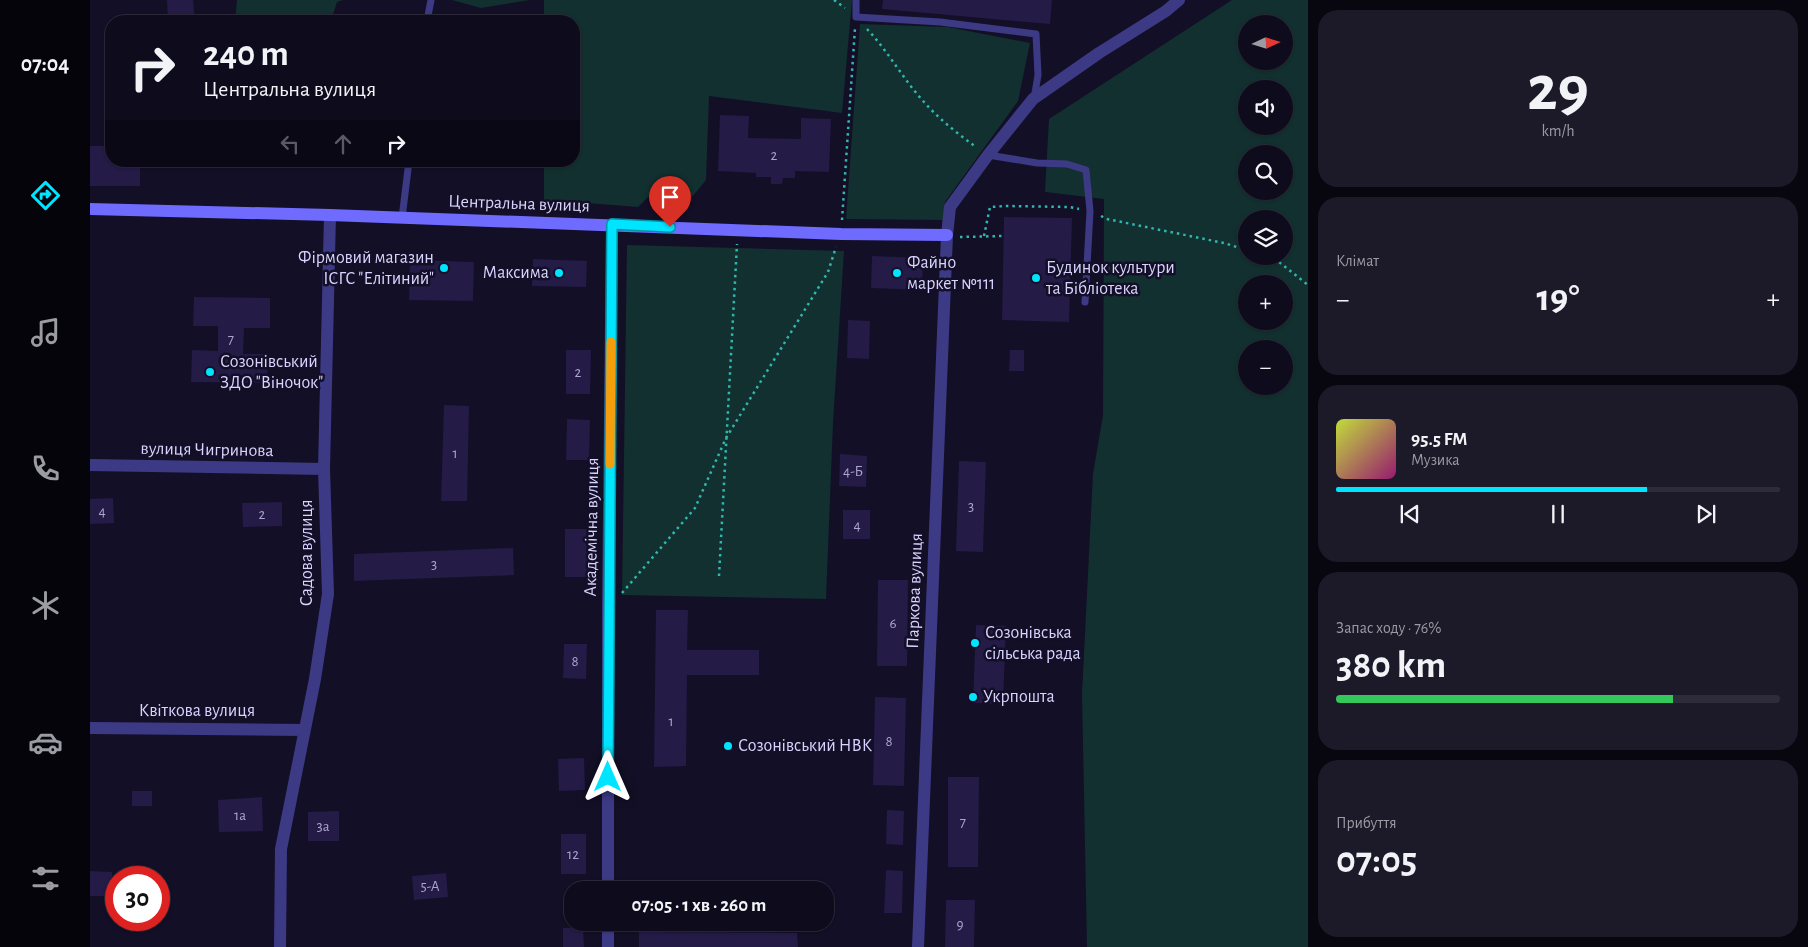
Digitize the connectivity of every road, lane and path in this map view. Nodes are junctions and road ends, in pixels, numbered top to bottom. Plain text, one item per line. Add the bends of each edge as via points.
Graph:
1 (431, 0) edge
2 (856, 0) edge
3 (1180, 0) edge
4 (428, 15) edge
5 (856, 17) junction
6 (1034, 99) junction
7 (988, 155) junction
8 (408, 167) edge
9 (90, 209) edge
10 (1090, 211) junction
11 (330, 215) junction
12 (402, 218) junction
13 (612, 224) junction
14 (738, 230) junction
15 (841, 234) junction
16 (951, 236) junction
17 (984, 236) junction
18 (1004, 236) dead end
19 (1238, 247) edge
20 (1283, 265) edge
21 (1308, 284) edge
22 (1085, 302) dead end
23 (726, 438) junction
24 (90, 465) edge
25 (324, 469) junction
26 (719, 576) dead end
27 (608, 608) junction
28 (90, 728) edge
29 (304, 730) junction
30 (608, 881) edge
31 (608, 931) edge
32 (280, 947) edge
33 (608, 947) edge
34 (918, 947) edge

1 - 4 lane
2 - 5 lane
3 - 6 street, Паркова вулиця
5 - 6 lane via 940,22 1036,34 1038,75
5 - 7 path via 877,39 923,101 960,135
5 - 15 path
6 - 7 street, Паркова вулиця
7 - 10 lane via 1066,164 1086,170
7 - 16 street, Паркова вулиця via 950,207
8 - 12 lane
9 - 11 street, Центральна вулиця
10 - 17 path via 1070,207 990,207
10 - 19 path via 1107,219
10 - 22 lane
11 - 12 street, Центральна вулиця
11 - 25 street, Садова вулиця
12 - 13 street, Центральна вулиця
13 - 14 street, Центральна вулиця
13 - 27 street, Академічна вулиця
14 - 15 street, Центральна вулиця
14 - 23 path
15 - 16 street, Центральна вулиця
15 - 23 path via 828,272
16 - 17 path
16 - 34 street, Паркова вулиця
17 - 18 path
20 - 21 path
23 - 26 path
23 - 27 path via 695,508
24 - 25 street, вулиця Чигринова
25 - 29 street, Садова вулиця via 328,594
27 - 30 street, Академічна вулиця
28 - 29 street, Квіткова вулиця
29 - 32 street, Садова вулиця via 281,849
31 - 33 street

